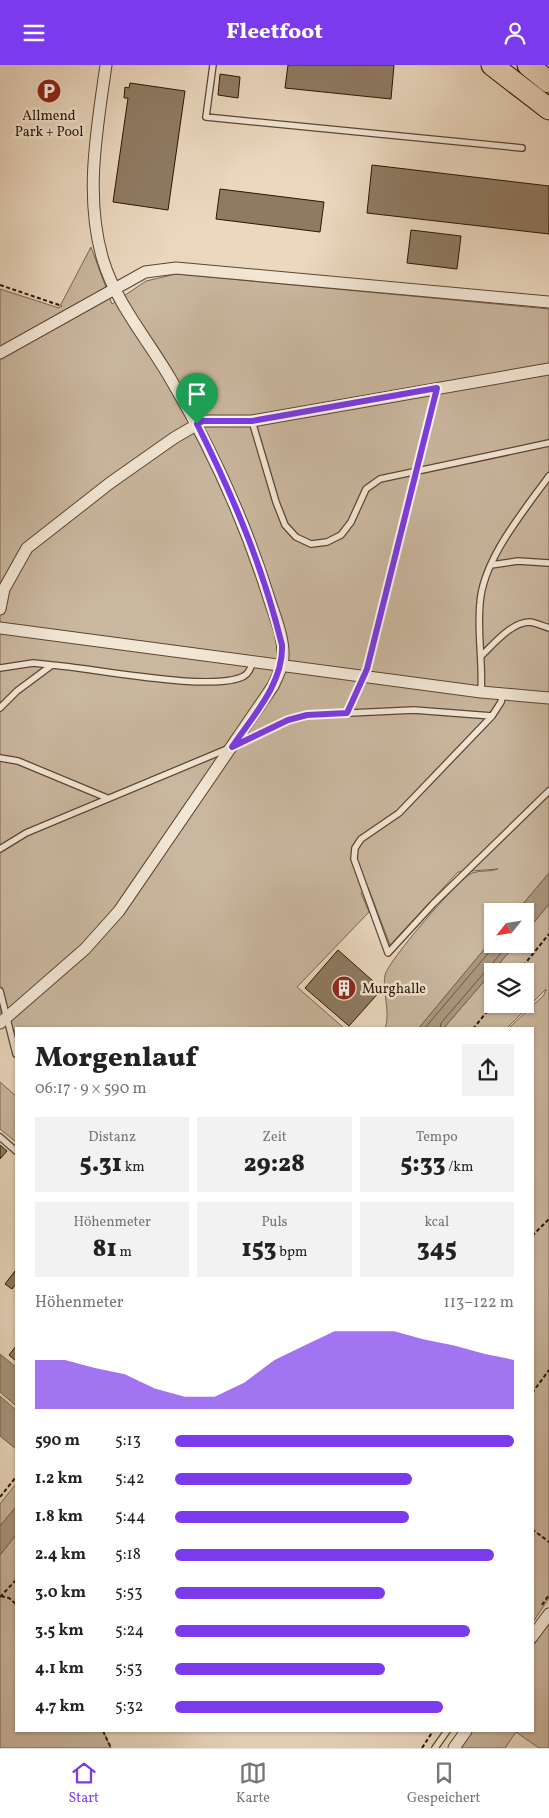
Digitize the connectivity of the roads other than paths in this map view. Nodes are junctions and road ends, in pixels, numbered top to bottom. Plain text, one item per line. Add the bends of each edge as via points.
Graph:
1 (106, 65) edge
2 (213, 65) edge
3 (492, 65) edge
4 (528, 65) edge
5 (549, 82) edge
6 (549, 109) edge
7 (522, 148) dead end
8 (115, 288) junction
9 (549, 302) edge
10 (0, 353) edge
11 (549, 369) edge
12 (437, 388) junction
13 (252, 421) junction
14 (197, 424) junction
15 (549, 443) edge
16 (416, 471) junction
17 (549, 476) edge
18 (546, 485) edge
19 (549, 563) edge
20 (491, 565) junction
21 (0, 609) edge
22 (0, 628) edge
23 (549, 628) edge
24 (481, 656) junction
25 (252, 663) junction
26 (52, 665) junction
27 (281, 666) junction
28 (0, 668) edge
29 (364, 677) junction
30 (481, 692) junction
31 (503, 694) junction
32 (549, 697) edge
33 (0, 707) edge
34 (347, 713) junction
35 (492, 716) junction
36 (232, 747) junction
37 (0, 758) edge
38 (549, 791) edge
39 (107, 798) junction
40 (0, 849) edge
41 (0, 991) edge
42 (4, 1019) edge
43 (15, 1051) edge
44 (0, 1137) edge
45 (15, 1150) edge
46 (549, 1614) edge
47 (534, 1634) edge
48 (446, 1732) edge
49 (465, 1732) edge
50 (435, 1748) edge
51 (454, 1748) edge

1 - 8 street via 93,195 95,231
2 - 7 lane via 206,117
3 - 6 highway
4 - 5 highway
8 - 9 street via 145,272 176,268
8 - 10 street
8 - 14 street
11 - 12 street
12 - 13 street
12 - 16 lane
13 - 14 street via 203,421
13 - 16 lane via 285,525 296,537 311,544 327,542 341,535 351,522 366,489 380,479
14 - 21 street via 110,483 27,548 4,589
14 - 27 street via 252,543 282,645
15 - 16 lane
16 - 29 lane
17 - 18 lane
18 - 20 lane
19 - 20 lane via 518,561
20 - 24 lane via 480,600 478,630
22 - 25 street
23 - 24 lane via 529,622 518,626
24 - 30 lane
25 - 26 lane via 245,675 232,680 213,681 178,681
25 - 27 street
26 - 28 lane via 33,663
26 - 33 lane
27 - 29 street
27 - 36 street via 273,686
29 - 30 street
29 - 34 lane
30 - 31 street
31 - 32 street
31 - 35 lane
34 - 35 lane via 414,710
34 - 36 lane via 307,715 288,720
35 - 38 lane via 399,813 361,839 355,849 357,867 388,953 432,904
36 - 39 lane
36 - 42 street via 119,911 86,949
37 - 39 lane via 18,761
39 - 40 lane via 26,833
41 - 42 lane
42 - 43 lane
44 - 45 lane
46 - 47 street
48 - 50 lane
49 - 51 street

